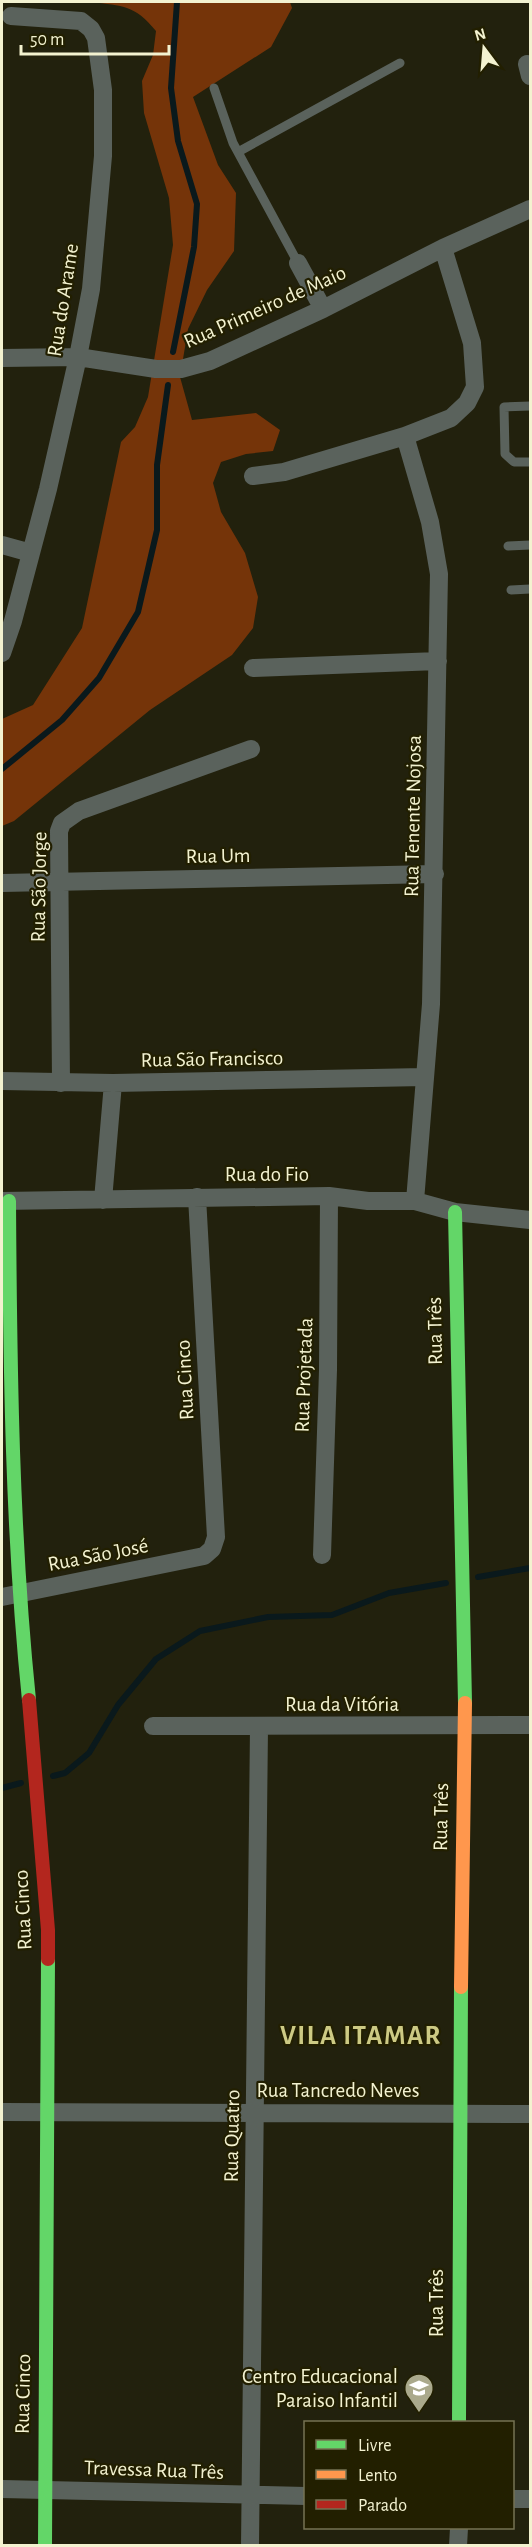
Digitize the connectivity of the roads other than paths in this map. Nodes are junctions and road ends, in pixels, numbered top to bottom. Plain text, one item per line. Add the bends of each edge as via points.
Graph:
1 (11, 16) dead end
2 (400, 63) dead end
3 (214, 88) dead end
4 (238, 152) junction
5 (531, 209) edge
6 (443, 248) junction
7 (298, 263) joint
8 (323, 309) junction
9 (78, 357) junction
10 (2, 358) edge
11 (531, 406) edge
12 (405, 436) junction
13 (531, 462) edge
14 (253, 476) dead end
15 (2, 545) edge
16 (531, 545) edge
17 (508, 546) dead end
18 (32, 553) junction
19 (531, 589) edge
20 (511, 590) dead end
21 (2, 652) edge
22 (438, 661) junction
23 (253, 668) dead end
24 (251, 749) dead end
25 (435, 874) junction
26 (59, 882) junction
27 (2, 883) edge
28 (424, 1077) junction
29 (2, 1080) edge
30 (61, 1083) junction
31 (113, 1083) junction
32 (329, 1196) junction
33 (197, 1197) junction
34 (103, 1200) junction
35 (5, 1201) edge
36 (415, 1201) junction
37 (455, 1212) junction
38 (531, 1220) edge
39 (322, 1555) dead end
40 (204, 1556) joint
41 (10, 1595) edge
42 (531, 1725) edge
43 (153, 1726) dead end
44 (259, 1727) junction
45 (465, 1727) junction
46 (2, 2112) edge
47 (49, 2112) junction
48 (255, 2112) junction
49 (459, 2113) junction
50 (531, 2114) edge
51 (459, 2421) edge
52 (2, 2489) edge
53 (45, 2490) junction
54 (250, 2495) junction
55 (304, 2496) edge
56 (514, 2499) edge
57 (531, 2499) edge
58 (459, 2529) edge
59 (45, 2546) edge
60 (250, 2546) edge
61 (458, 2546) edge

1 - 9 street, Rua do Arame via 81,21 96,38 103,90 103,156 91,289
2 - 4 lane
3 - 4 lane
4 - 7 lane
5 - 6 street, Rua Primeiro de Maio
6 - 8 street, Rua Primeiro de Maio
6 - 12 street via 472,343 476,387 467,403 451,418
7 - 8 street
8 - 9 street, Rua Primeiro de Maio via 210,361 181,369
9 - 10 street, Rua Primeiro de Maio
9 - 18 street, Rua do Arame
11 - 13 lane via 504,408 507,459
12 - 14 street via 284,472
12 - 22 street, Rua Tenente Nojosa via 430,522 439,574
15 - 18 street
16 - 17 lane
18 - 21 street, Rua do Arame
19 - 20 lane
22 - 23 street
22 - 25 street, Rua Tenente Nojosa
24 - 26 street, Rua São Jorge via 69,816 58,831
25 - 26 street, Rua Um
25 - 28 street, Rua Tenente Nojosa via 431,1004
26 - 27 street, Rua Um
26 - 30 street, Rua São Jorge
28 - 31 street, Rua São Francisco
28 - 36 street, Rua Tenente Nojosa
29 - 30 street, Rua São Francisco
30 - 31 street, Rua São Francisco
31 - 34 street
32 - 33 street, Rua do Fio
32 - 36 street, Rua do Fio
32 - 39 street, Rua Projetada
33 - 34 street, Rua do Fio
33 - 40 street, Rua Cinco via 216,1537 212,1549
34 - 35 street, Rua do Fio
35 - 41 street, Rua Cinco
36 - 37 street, Rua do Fio
37 - 38 street, Rua do Fio
37 - 45 street, Rua Três
40 - 41 street, Rua São José
41 - 47 street, Rua Cinco via 36,1766 48,1930
42 - 45 street, Rua da Vitória
43 - 44 street, Rua da Vitória
44 - 45 street, Rua da Vitória
44 - 48 street, Rua Quatro
45 - 49 street, Rua Três
46 - 47 street, Rua Tancredo Neves
47 - 48 street, Rua Tancredo Neves
47 - 53 street, Rua Cinco
48 - 49 street, Rua Tancredo Neves
48 - 54 street, Rua Quatro
49 - 50 street, Rua Tancredo Neves
49 - 51 street, Rua Três
52 - 53 street, Travessa Rua Três
53 - 54 street, Travessa Rua Três
53 - 59 street, Rua Cinco
54 - 55 street, Travessa Rua Três
54 - 60 street, Rua Quatro
56 - 57 street
58 - 61 street

